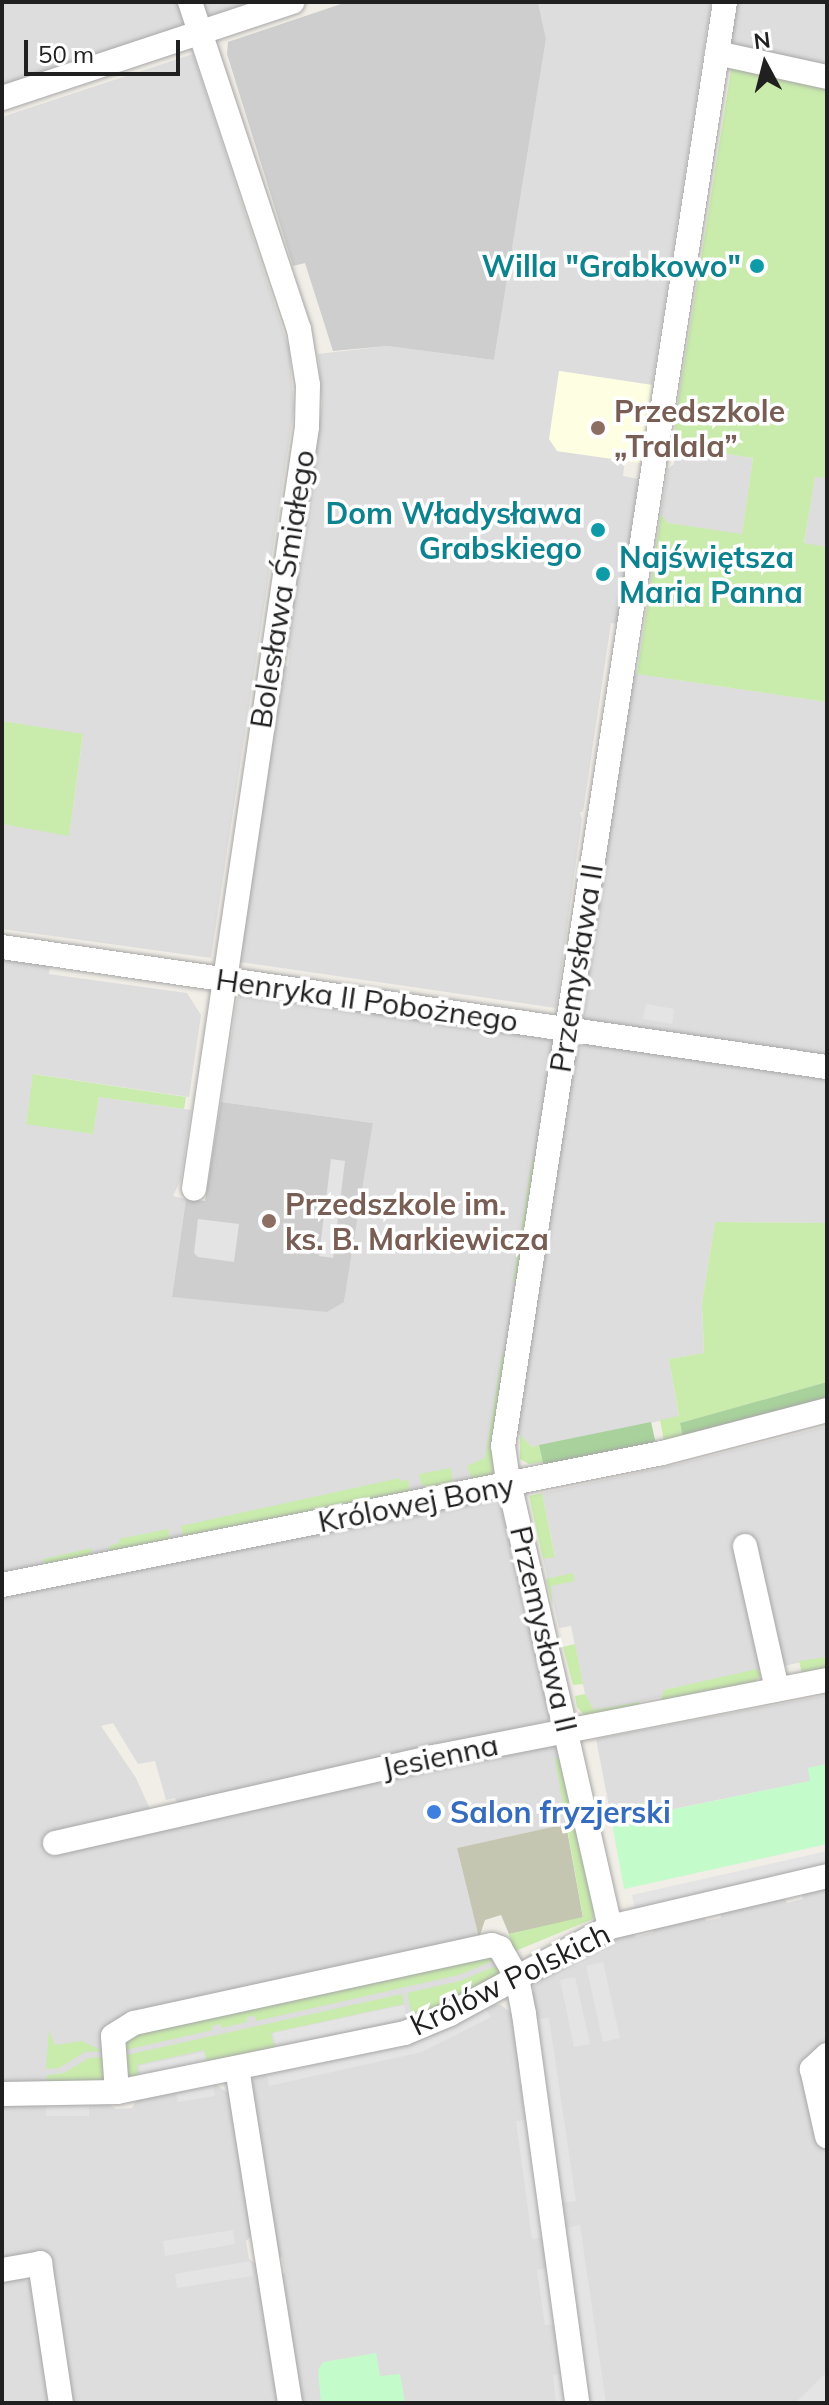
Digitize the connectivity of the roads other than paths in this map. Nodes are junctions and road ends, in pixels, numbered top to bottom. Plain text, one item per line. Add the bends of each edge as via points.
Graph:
1 (190, 2) edge
2 (293, 2) edge
3 (725, 2) edge
4 (200, 32) junction
5 (717, 53) junction
6 (827, 77) edge
7 (2, 98) edge
8 (2, 947) edge
9 (225, 980) junction
10 (567, 1029) junction
11 (827, 1067) edge
12 (194, 1189) dead end
13 (827, 1410) edge
14 (511, 1484) junction
15 (745, 1546) dead end
16 (2, 1585) edge
17 (827, 1680) edge
18 (777, 1689) junction
19 (567, 1730) junction
20 (55, 1843) dead end
21 (827, 1876) edge
22 (610, 1927) junction
23 (517, 1978) junction
24 (827, 2055) edge
25 (237, 2068) junction
26 (117, 2092) junction
27 (2, 2094) edge
28 (827, 2136) edge
29 (2, 2270) edge
30 (61, 2403) edge
31 (290, 2403) edge
32 (577, 2403) edge

1 - 4 street, Bolesława Śmiałego
2 - 4 street
3 - 5 street, Przemysława II
4 - 7 street
4 - 9 street, Bolesława Śmiałego via 299,329 308,385 307,427
5 - 6 street
5 - 10 street, Przemysława II
8 - 9 street, Henryka II Pobożnego
9 - 10 street, Henryka II Pobożnego
9 - 12 street, Bolesława Śmiałego
10 - 11 street, Henryka II Pobożnego
10 - 14 street, Przemysława II via 503,1446
13 - 14 street, Królowej Bony via 662,1453
14 - 16 street, Królowej Bony
14 - 19 street, Przemysława II
15 - 18 street
17 - 18 street, Jesienna
18 - 19 street, Jesienna
19 - 20 street, Jesienna
19 - 22 street, Przemysława II
21 - 22 street, Królów Polskich
22 - 23 street, Królów Polskich
23 - 25 street, Królów Polskich via 405,2033
23 - 26 street via 500,1948 492,1945 134,2023 113,2036
23 - 32 street
24 - 28 street via 812,2069
25 - 26 street, Królów Polskich
25 - 31 street
26 - 27 street, Królów Polskich
29 - 30 street via 40,2263

